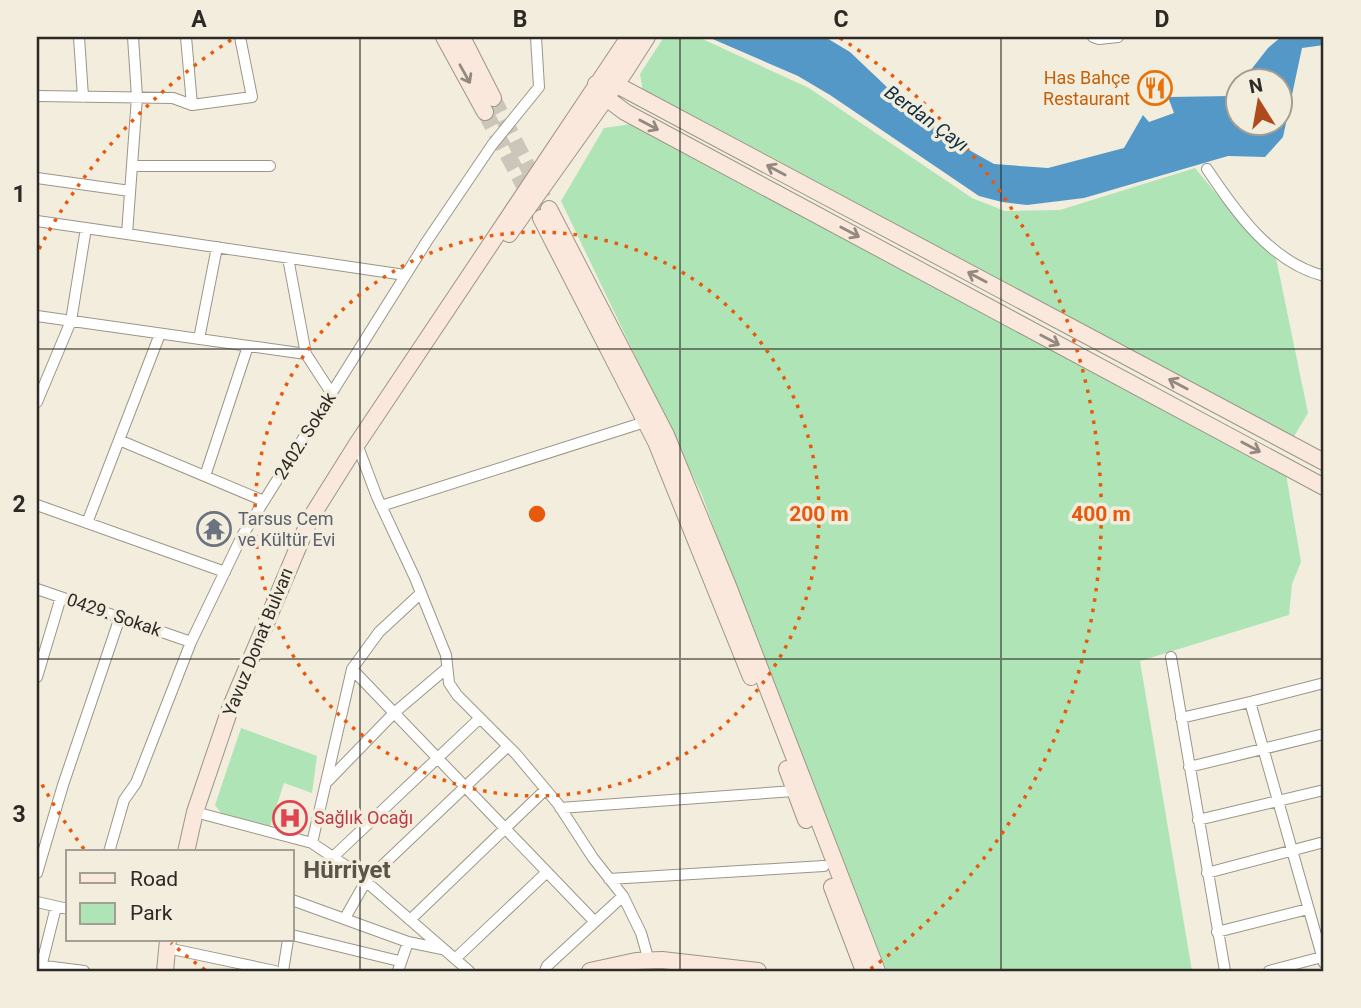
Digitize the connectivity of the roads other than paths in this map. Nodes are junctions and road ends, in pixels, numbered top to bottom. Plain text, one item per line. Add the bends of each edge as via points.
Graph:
1 (79, 37) edge
2 (133, 37) edge
3 (186, 37) edge
4 (240, 37) edge
5 (444, 37) edge
6 (462, 37) edge
7 (536, 37) edge
8 (629, 37) edge
9 (647, 37) edge
10 (1093, 37) edge
11 (1118, 37) edge
12 (605, 89) junction
13 (37, 96) edge
14 (83, 97) junction
15 (137, 97) junction
16 (192, 105) junction
17 (132, 166) junction
18 (270, 166) dead end
19 (1207, 169) dead end
20 (542, 176) junction
21 (37, 178) edge
22 (130, 191) junction
23 (37, 221) edge
24 (86, 228) junction
25 (127, 234) junction
26 (217, 247) junction
27 (288, 258) junction
28 (405, 275) junction
29 (1324, 276) edge
30 (37, 316) edge
31 (71, 321) junction
32 (160, 334) junction
33 (199, 339) junction
34 (248, 346) junction
35 (306, 354) junction
36 (331, 394) junction
37 (37, 402) edge
38 (645, 422) junction
39 (666, 435) junction
40 (119, 440) junction
41 (357, 444) junction
42 (1324, 462) edge
43 (205, 476) junction
44 (1324, 487) edge
45 (264, 501) junction
46 (37, 505) edge
47 (381, 506) junction
48 (87, 523) junction
49 (225, 572) junction
50 (37, 589) edge
51 (420, 594) junction
52 (61, 597) junction
53 (120, 617) junction
54 (191, 642) junction
55 (1171, 657) dead end
56 (447, 668) junction
57 (352, 669) junction
58 (37, 677) edge
59 (1324, 683) edge
60 (1250, 702) junction
61 (394, 713) junction
62 (480, 718) junction
63 (1181, 718) junction
64 (1324, 734) edge
65 (508, 746) junction
66 (1263, 749) junction
67 (438, 758) junction
68 (1189, 767) junction
69 (326, 783) junction
70 (464, 786) junction
71 (1324, 789) edge
72 (545, 790) junction
73 (794, 791) junction
74 (1277, 799) junction
75 (560, 808) junction
76 (195, 812) junction
77 (1198, 820) junction
78 (506, 829) junction
79 (1324, 842) edge
80 (312, 843) junction
81 (110, 850) edge
82 (186, 850) edge
83 (1291, 851) junction
84 (333, 857) junction
85 (824, 866) junction
86 (547, 872) junction
87 (37, 873) edge
88 (1207, 873) junction
89 (609, 879) junction
90 (366, 881) junction
91 (623, 896) junction
92 (37, 902) edge
93 (294, 903) edge
94 (56, 907) junction
95 (66, 909) edge
96 (1308, 909) junction
97 (345, 918) junction
98 (410, 920) junction
99 (595, 922) junction
100 (1217, 932) junction
101 (294, 935) edge
102 (288, 942) edge
103 (408, 942) junction
104 (168, 944) edge
105 (444, 949) junction
106 (455, 959) junction
107 (1323, 960) edge
108 (640, 964) edge
109 (398, 966) edge
110 (675, 966) edge
111 (39, 968) edge
112 (84, 971) edge
113 (164, 971) edge
114 (275, 971) edge
115 (283, 971) edge
116 (469, 971) edge
117 (545, 971) edge
118 (590, 971) edge
119 (757, 971) edge
120 (864, 971) edge
121 (877, 971) edge
122 (1225, 971) edge
123 (1269, 971) edge

1 - 14 street
2 - 15 street
3 - 16 street
4 - 16 street via 252,97
5 -> 6 street via 489,104
7 - 28 street, 2402. Sokak via 539,87 492,145
8 - 12 street
9 - 12 street
10 - 11 street
12 - 20 street, Yavuz Donat Bulvarı
42 -> 12 street
12 -> 44 street via 649,125
13 - 14 street
14 - 15 street
15 - 16 street via 173,98
15 - 17 street
17 - 18 street
17 - 22 street
19 - 29 street via 1256,234 1287,259
20 - 39 street via 639,370
20 - 41 street, Yavuz Donat Bulvarı via 372,437
21 - 22 street
22 - 25 street
23 - 24 street
24 - 25 street
24 - 31 street
25 - 26 street
26 - 27 street
26 - 33 street
27 - 28 street
27 - 35 street
28 - 36 street, 2402. Sokak
30 - 31 street
31 - 32 street
31 - 37 street
32 - 33 street
32 - 40 street
33 - 34 street
34 - 35 street
34 - 43 street
35 - 36 street
36 - 45 street, 2402. Sokak
38 - 39 street via 545,213
38 - 47 street
38 - 73 street via 717,589
39 - 121 street
40 - 43 street
40 - 48 street
41 - 47 street
41 - 76 street, Yavuz Donat Bulvarı via 310,519 293,557 231,706
43 - 45 street
45 - 49 street, 2402. Sokak
46 - 48 street
47 - 51 street
48 - 49 street
49 - 54 street, 2402. Sokak
50 - 52 street, 0429. Sokak
51 - 56 street via 446,655
51 - 57 street via 379,632
52 - 53 street, 0429. Sokak
52 - 58 street
53 - 54 street, 0429. Sokak
53 - 87 street
54 - 81 street, 2402. Sokak via 136,783 124,800
55 - 63 street
56 - 61 street
56 - 62 street via 457,695
57 - 61 street
57 - 69 street
59 - 60 street
60 - 63 street
60 - 66 street
61 - 67 street
61 - 69 street
62 - 65 street
62 - 67 street
63 - 68 street
64 - 66 street
65 - 70 street
65 - 72 street
66 - 68 street
66 - 74 street
67 - 70 street
67 - 84 street
68 - 77 street
69 - 80 street
70 - 78 street
70 - 90 street
71 - 74 street
72 - 75 street
72 - 78 street
73 - 75 street
73 - 85 street
74 - 77 street
74 - 83 street
75 - 89 street
76 - 80 street
76 - 82 street, Yavuz Donat Bulvarı
77 - 88 street
78 - 86 street
78 - 98 street
79 - 83 street
80 - 84 street
83 - 88 street
83 - 96 street
84 - 90 street
85 - 89 street
85 - 120 street
86 - 99 street
86 - 106 street
88 - 100 street
89 - 91 street
90 - 97 street
90 - 98 street
91 - 99 street
91 - 108 street via 641,933
92 - 94 street
93 - 97 street
94 - 95 street
94 - 111 street
96 - 100 street
96 - 107 street
97 - 103 street
98 - 105 street
99 - 117 street
100 - 122 street
101 - 109 street
102 - 115 street
103 - 105 street
103 - 109 street
104 - 113 street
104 - 114 street
105 - 106 street
106 - 116 street
107 - 123 street
108 - 110 street
108 - 118 street
110 - 119 street
111 - 112 street

